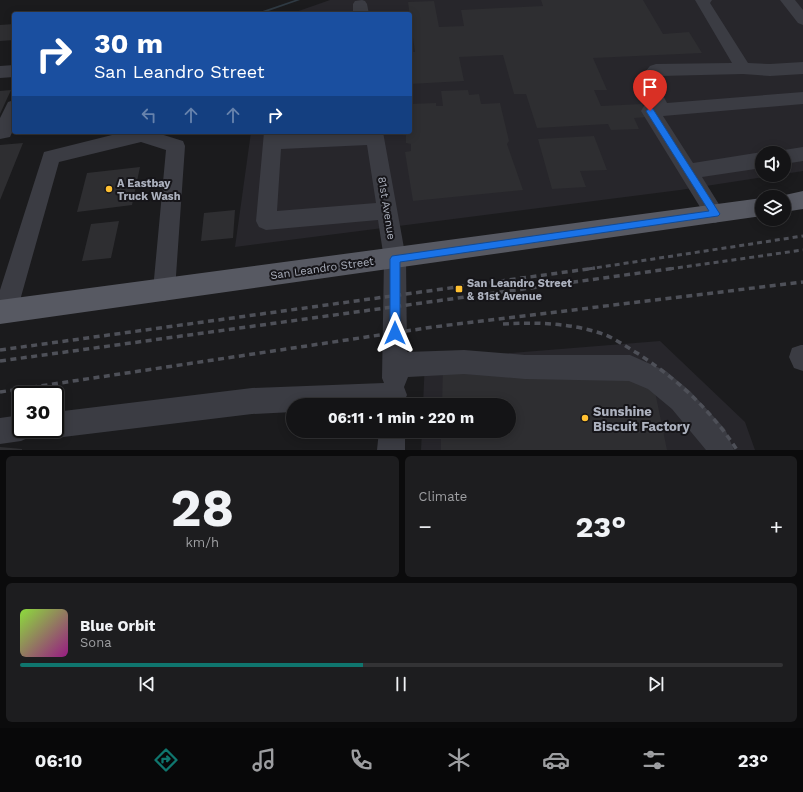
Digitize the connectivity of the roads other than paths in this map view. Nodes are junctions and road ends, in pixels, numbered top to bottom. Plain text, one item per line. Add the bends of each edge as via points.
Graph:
1 (705, 0) edge
2 (787, 0) edge
3 (803, 20) edge
4 (743, 68) junction
5 (803, 68) edge
6 (12, 71) edge
7 (0, 72) edge
8 (803, 98) edge
9 (662, 110) junction
10 (12, 111) edge
11 (0, 132) edge
12 (374, 135) edge
13 (273, 137) edge
14 (803, 154) edge
15 (791, 156) edge
16 (755, 161) edge
17 (688, 172) junction
18 (803, 200) edge
19 (791, 202) edge
20 (755, 208) edge
21 (387, 211) junction
22 (715, 214) junction
23 (395, 259) junction
24 (164, 290) junction
25 (3, 312) edge
26 (395, 365) junction
27 (394, 398) edge
28 (286, 401) edge
29 (64, 424) edge
30 (12, 429) edge
31 (0, 431) edge
32 (392, 438) edge
33 (391, 450) edge
34 (720, 450) edge

1 - 4 street via 702,1
2 - 3 street
4 - 5 street
4 - 9 street via 656,70 648,78 649,86
6 - 7 street
8 - 9 street
9 - 17 street via 650,111
10 - 11 street via 3,132
12 - 13 street
12 - 21 street, 81st Avenue
13 - 21 street via 266,221
14 - 15 street
16 - 17 street
17 - 22 street
18 - 19 main road
20 - 22 main road, San Leandro Street
21 - 23 street, 81st Avenue
22 - 23 main road, San Leandro Street
23 - 24 main road, San Leandro Street
23 - 26 street, 81st Avenue
24 - 25 main road, San Leandro Street
24 - 25 street via 176,146 140,135 51,157
26 - 27 street, 81st Avenue
26 - 34 street via 464,362 525,367 630,368 657,380 680,400 715,439
28 - 29 street via 252,401
30 - 31 street
32 - 33 street

